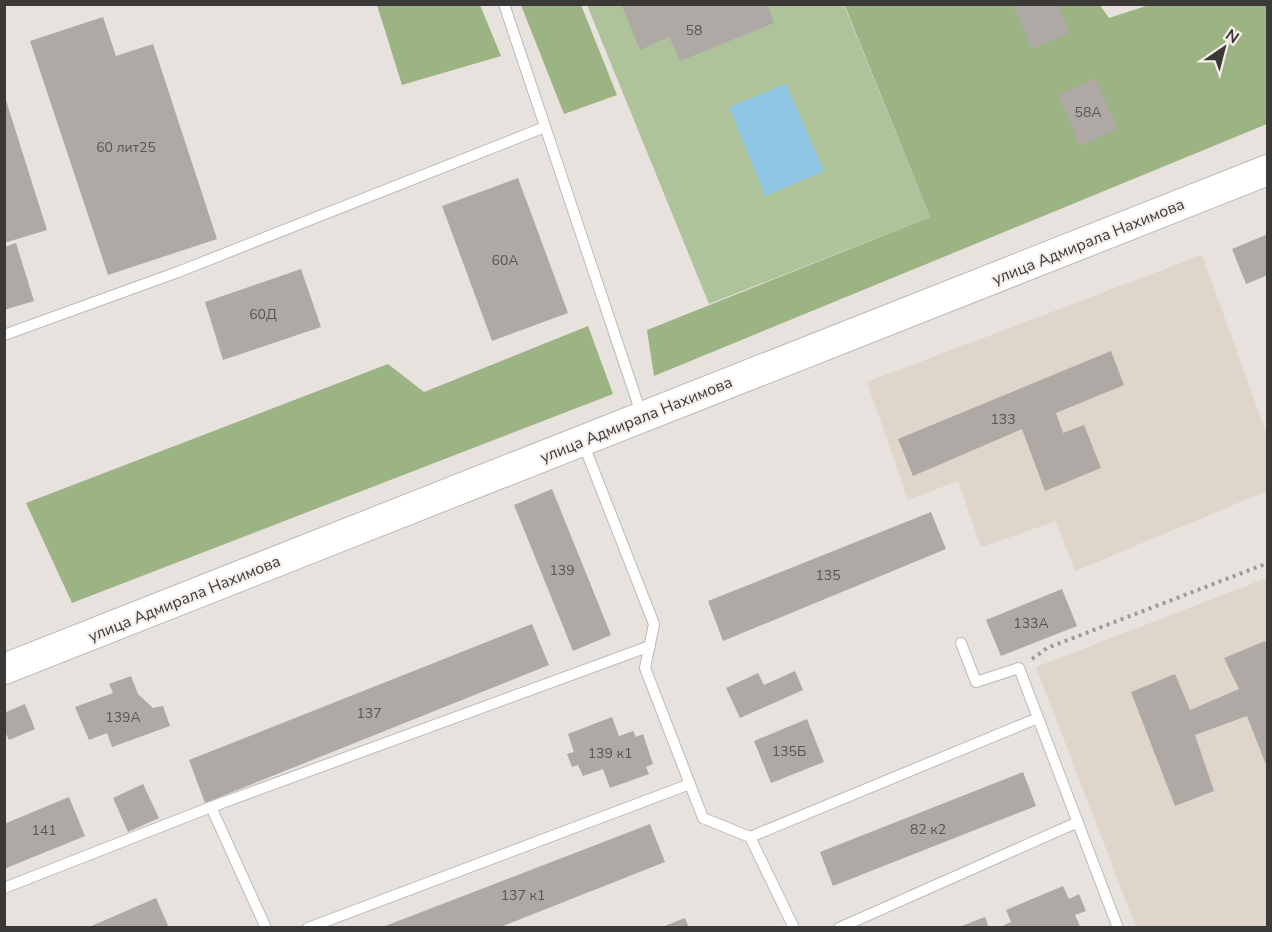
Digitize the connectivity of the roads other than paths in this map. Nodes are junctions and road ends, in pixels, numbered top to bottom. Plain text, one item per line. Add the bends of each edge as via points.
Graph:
1 (504, 4) edge
2 (545, 127) junction
3 (1268, 170) edge
4 (4, 335) edge
5 (642, 416) junction
6 (582, 440) junction
7 (962, 643) dead end
8 (650, 646) junction
9 (4, 669) edge
10 (1038, 718) junction
11 (690, 784) junction
12 (210, 807) junction
13 (1078, 822) junction
14 (750, 837) junction
15 (4, 888) edge
16 (266, 927) edge
17 (308, 927) edge
18 (794, 927) edge
19 (839, 927) edge
20 (1118, 927) edge

1 - 2 lane
2 - 4 lane via 178,272
2 - 5 lane
3 - 5 main road, улица Адмирала Нахимова
5 - 6 main road, улица Адмирала Нахимова
6 - 8 lane via 654,624
6 - 9 main road, улица Адмирала Нахимова
7 - 10 lane via 976,682 1019,668
8 - 11 lane via 645,668
8 - 12 lane
10 - 13 lane
10 - 14 lane
11 - 14 lane via 703,818
11 - 17 lane
12 - 15 lane
12 - 16 lane
13 - 19 lane
13 - 20 lane
14 - 18 lane

